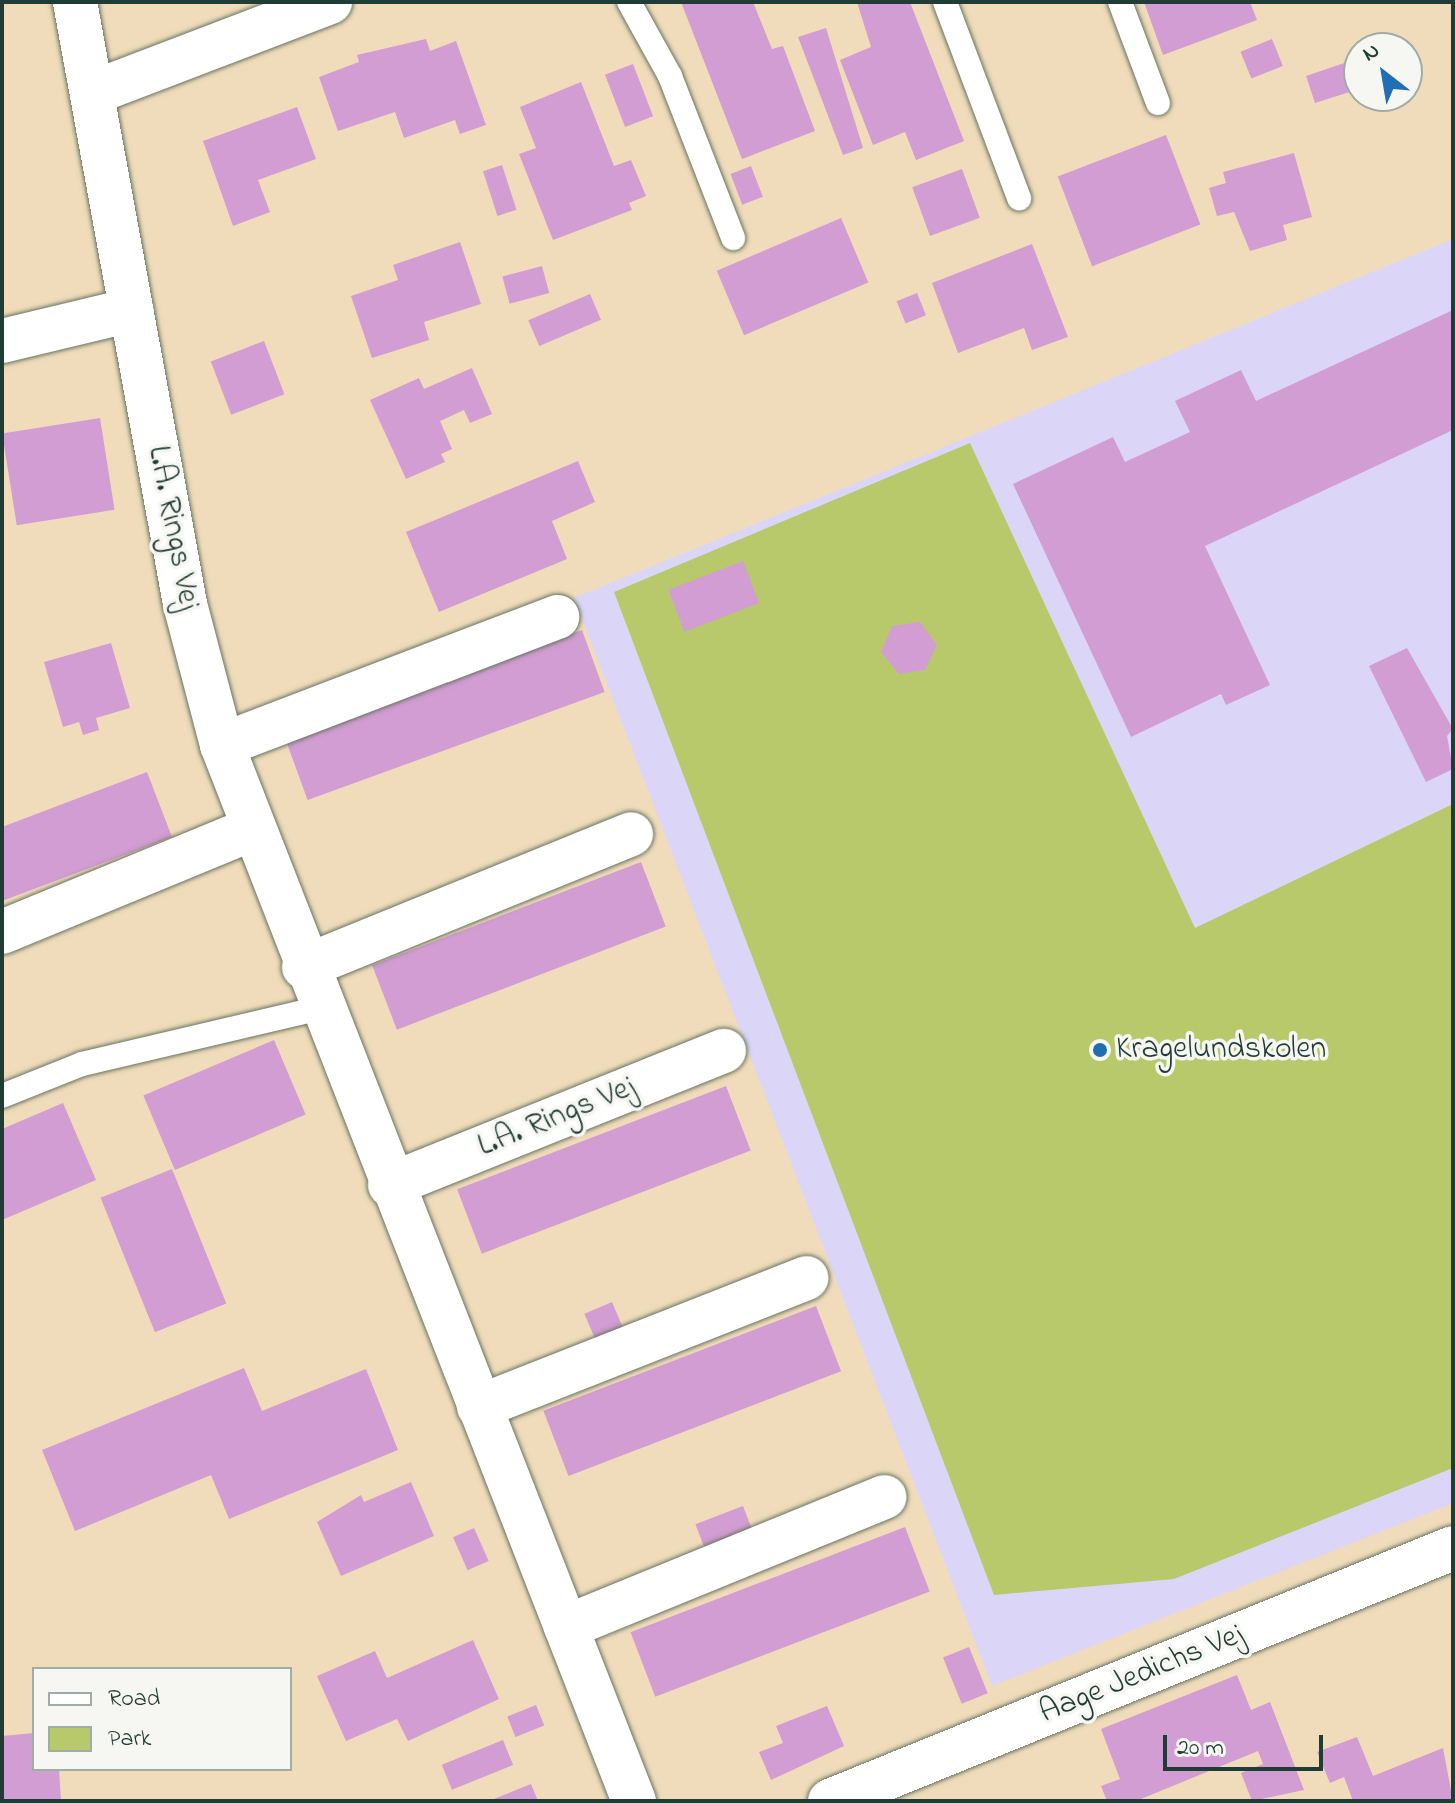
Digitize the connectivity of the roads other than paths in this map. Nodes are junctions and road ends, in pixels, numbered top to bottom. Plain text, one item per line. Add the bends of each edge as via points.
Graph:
1 (75, 2) edge
2 (330, 2) edge
3 (629, 2) edge
4 (945, 2) edge
5 (1120, 2) edge
6 (92, 93) junction
7 (1158, 103) dead end
8 (1019, 198) dead end
9 (733, 238) dead end
10 (131, 310) junction
11 (2, 341) edge
12 (557, 617) dead end
13 (222, 745) junction
14 (250, 830) junction
15 (631, 834) dead end
16 (2, 932) edge
17 (304, 967) junction
18 (320, 1008) junction
19 (724, 1051) dead end
20 (2, 1096) edge
21 (390, 1185) junction
22 (806, 1278) dead end
23 (479, 1407) junction
24 (885, 1497) dead end
25 (1453, 1548) edge
26 (566, 1627) junction
27 (634, 1801) edge
28 (830, 1801) edge

1 - 6 street, L.A. Rings Vej
2 - 6 street
3 - 9 lane via 670,76
4 - 8 lane
5 - 7 lane
6 - 10 street, L.A. Rings Vej
10 - 11 street
10 - 13 street, L.A. Rings Vej via 185,604
12 - 13 street
13 - 14 street, L.A. Rings Vej
14 - 16 street
14 - 17 street, L.A. Rings Vej
15 - 17 street
17 - 18 street, L.A. Rings Vej
18 - 20 lane via 82,1064
18 - 21 street, L.A. Rings Vej
19 - 21 street, L.A. Rings Vej
21 - 23 street, L.A. Rings Vej
22 - 23 street
23 - 26 street, L.A. Rings Vej
24 - 26 street
25 - 28 street, Aage Jedichs Vej
26 - 27 street, L.A. Rings Vej

